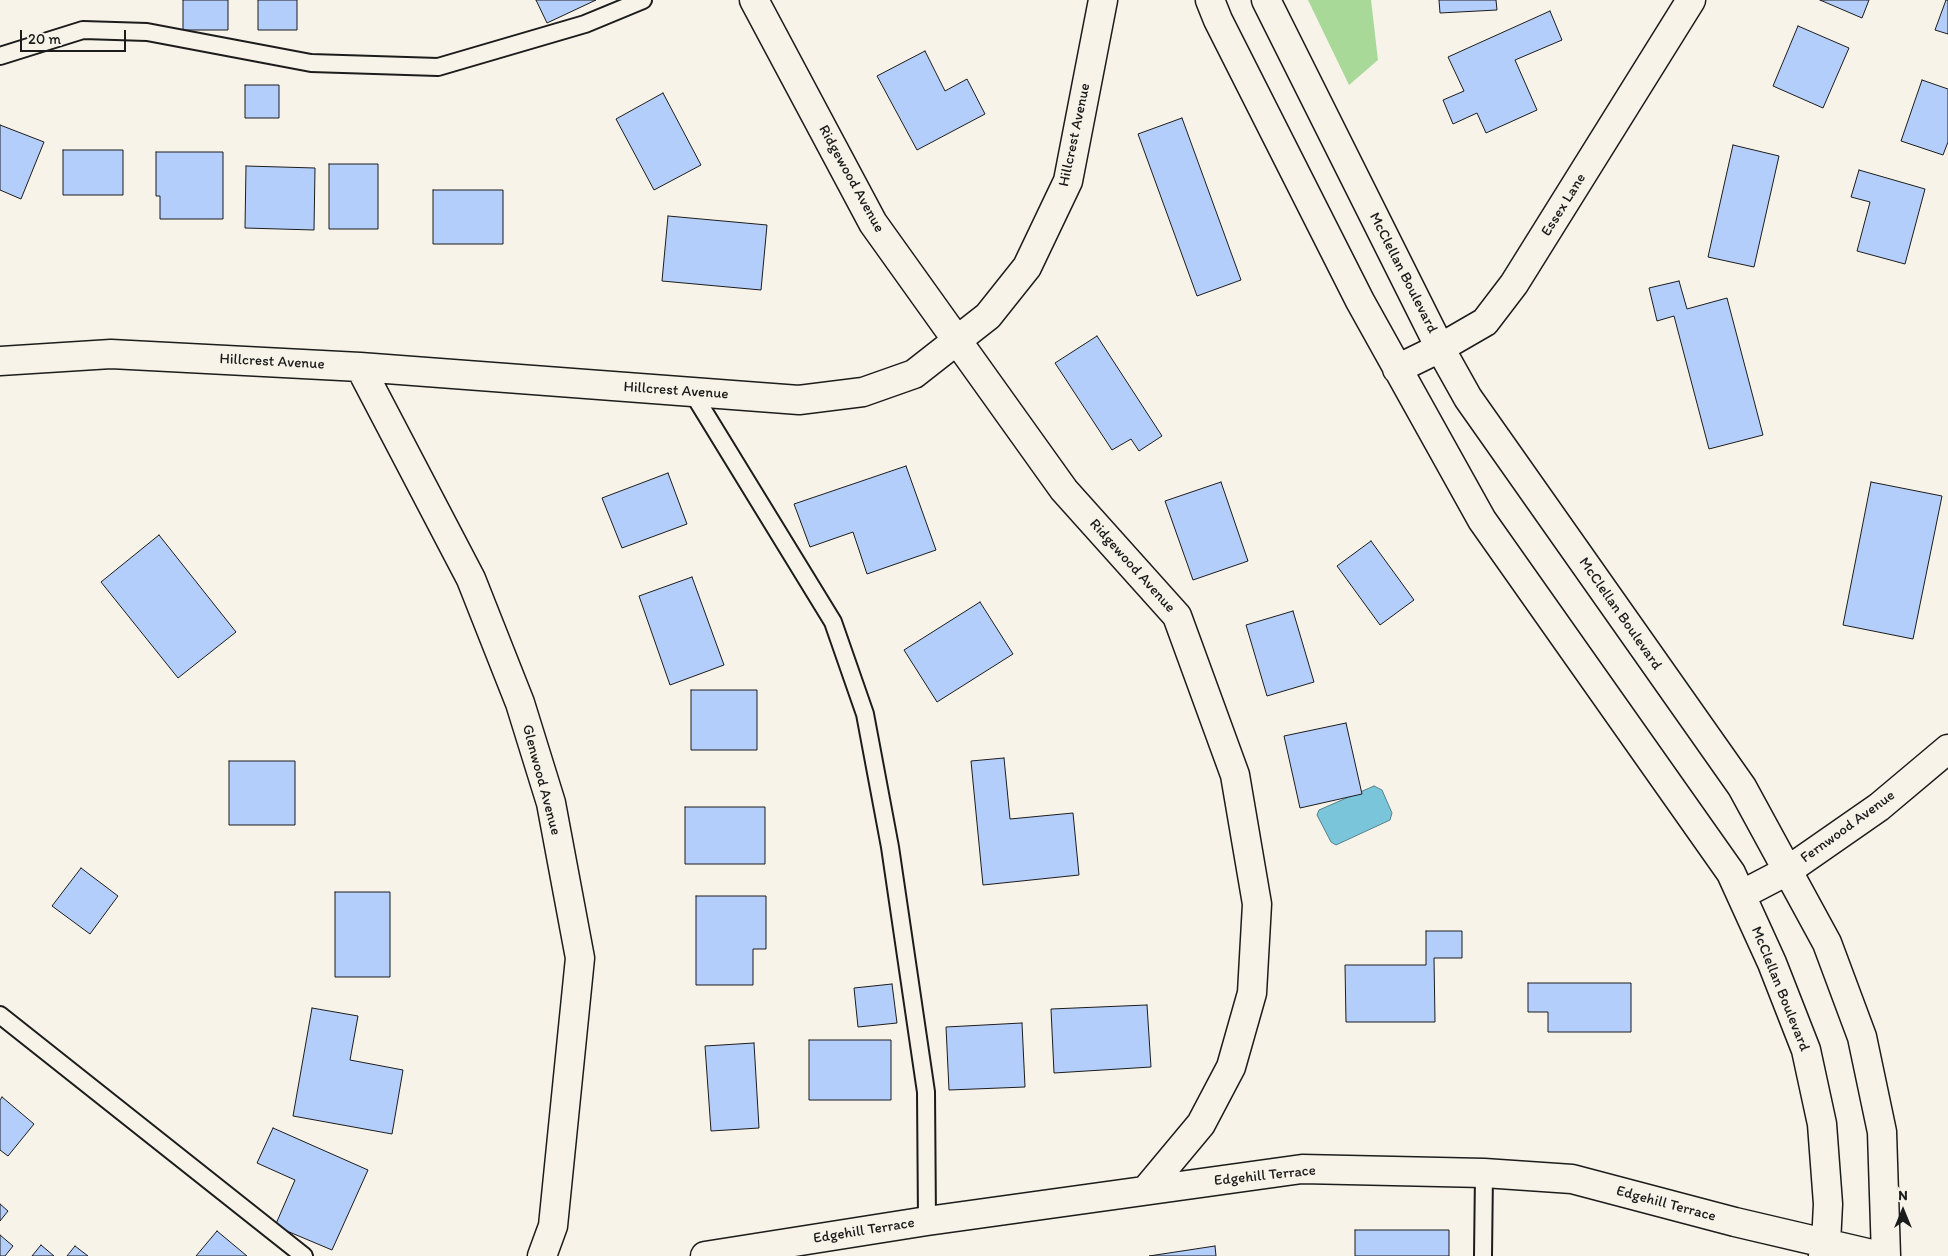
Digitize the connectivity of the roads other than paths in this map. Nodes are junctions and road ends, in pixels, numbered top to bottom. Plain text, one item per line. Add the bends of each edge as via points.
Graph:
1 (642, 0) edge
2 (754, 0) edge
3 (1103, 0) edge
4 (1210, 0) edge
5 (1266, 0) edge
6 (1691, 0) edge
7 (0, 56) edge
8 (957, 340) junction
9 (1440, 348) junction
10 (0, 361) edge
11 (360, 367) junction
12 (1398, 369) junction
13 (692, 392) junction
14 (1948, 749) edge
15 (1787, 870) junction
16 (1741, 895) junction
17 (0, 1015) edge
18 (1484, 1173) junction
19 (1146, 1190) junction
20 (927, 1221) junction
21 (1824, 1250) edge
22 (304, 1256) edge
23 (542, 1256) edge
24 (705, 1256) edge
25 (1483, 1256) edge
26 (1880, 1256) edge
27 (1886, 1256) edge

1 - 7 lane via 585,24 438,67 311,63 148,32 83,30
2 - 8 street, Ridgewood Avenue via 873,223
3 - 8 street, Hillcrest Avenue via 1068,181 1027,267 988,316
4 - 12 street, McClellan Boulevard via 1360,301
5 - 9 street, McClellan Boulevard
6 - 9 street, Essex Lane via 1514,284 1485,322
8 - 13 street, Hillcrest Avenue via 914,374 863,392 799,400
8 - 19 street, Ridgewood Avenue via 1064,490 1177,616 1235,775 1257,904 1252,993 1231,1067 1201,1124
9 - 12 street, Essex Lane
9 - 15 street, McClellan Boulevard via 1468,398 1742,787
10 - 11 street, Hillcrest Avenue via 112,354
11 - 13 street, Hillcrest Avenue
11 - 23 street, Glenwood Avenue via 471,579 520,703 551,803 580,958 553,1226
12 - 16 street, McClellan Boulevard via 1482,520 1720,858
13 - 20 lane via 833,622 865,714 890,848 926,1092
14 - 15 street, Fernwood Avenue via 1879,807
15 - 16 street, Fernwood Avenue
15 - 27 street, McClellan Boulevard via 1827,943 1862,1037 1882,1132
16 - 21 street, McClellan Boulevard via 1806,1050 1822,1124 1828,1204
17 - 22 lane
18 - 19 street, Edgehill Terrace via 1302,1169
18 - 21 street, Edgehill Terrace via 1572,1179 1735,1222
18 - 25 lane
19 - 20 street, Edgehill Terrace
20 - 24 street, Edgehill Terrace
21 - 26 street, Edgehill Terrace

